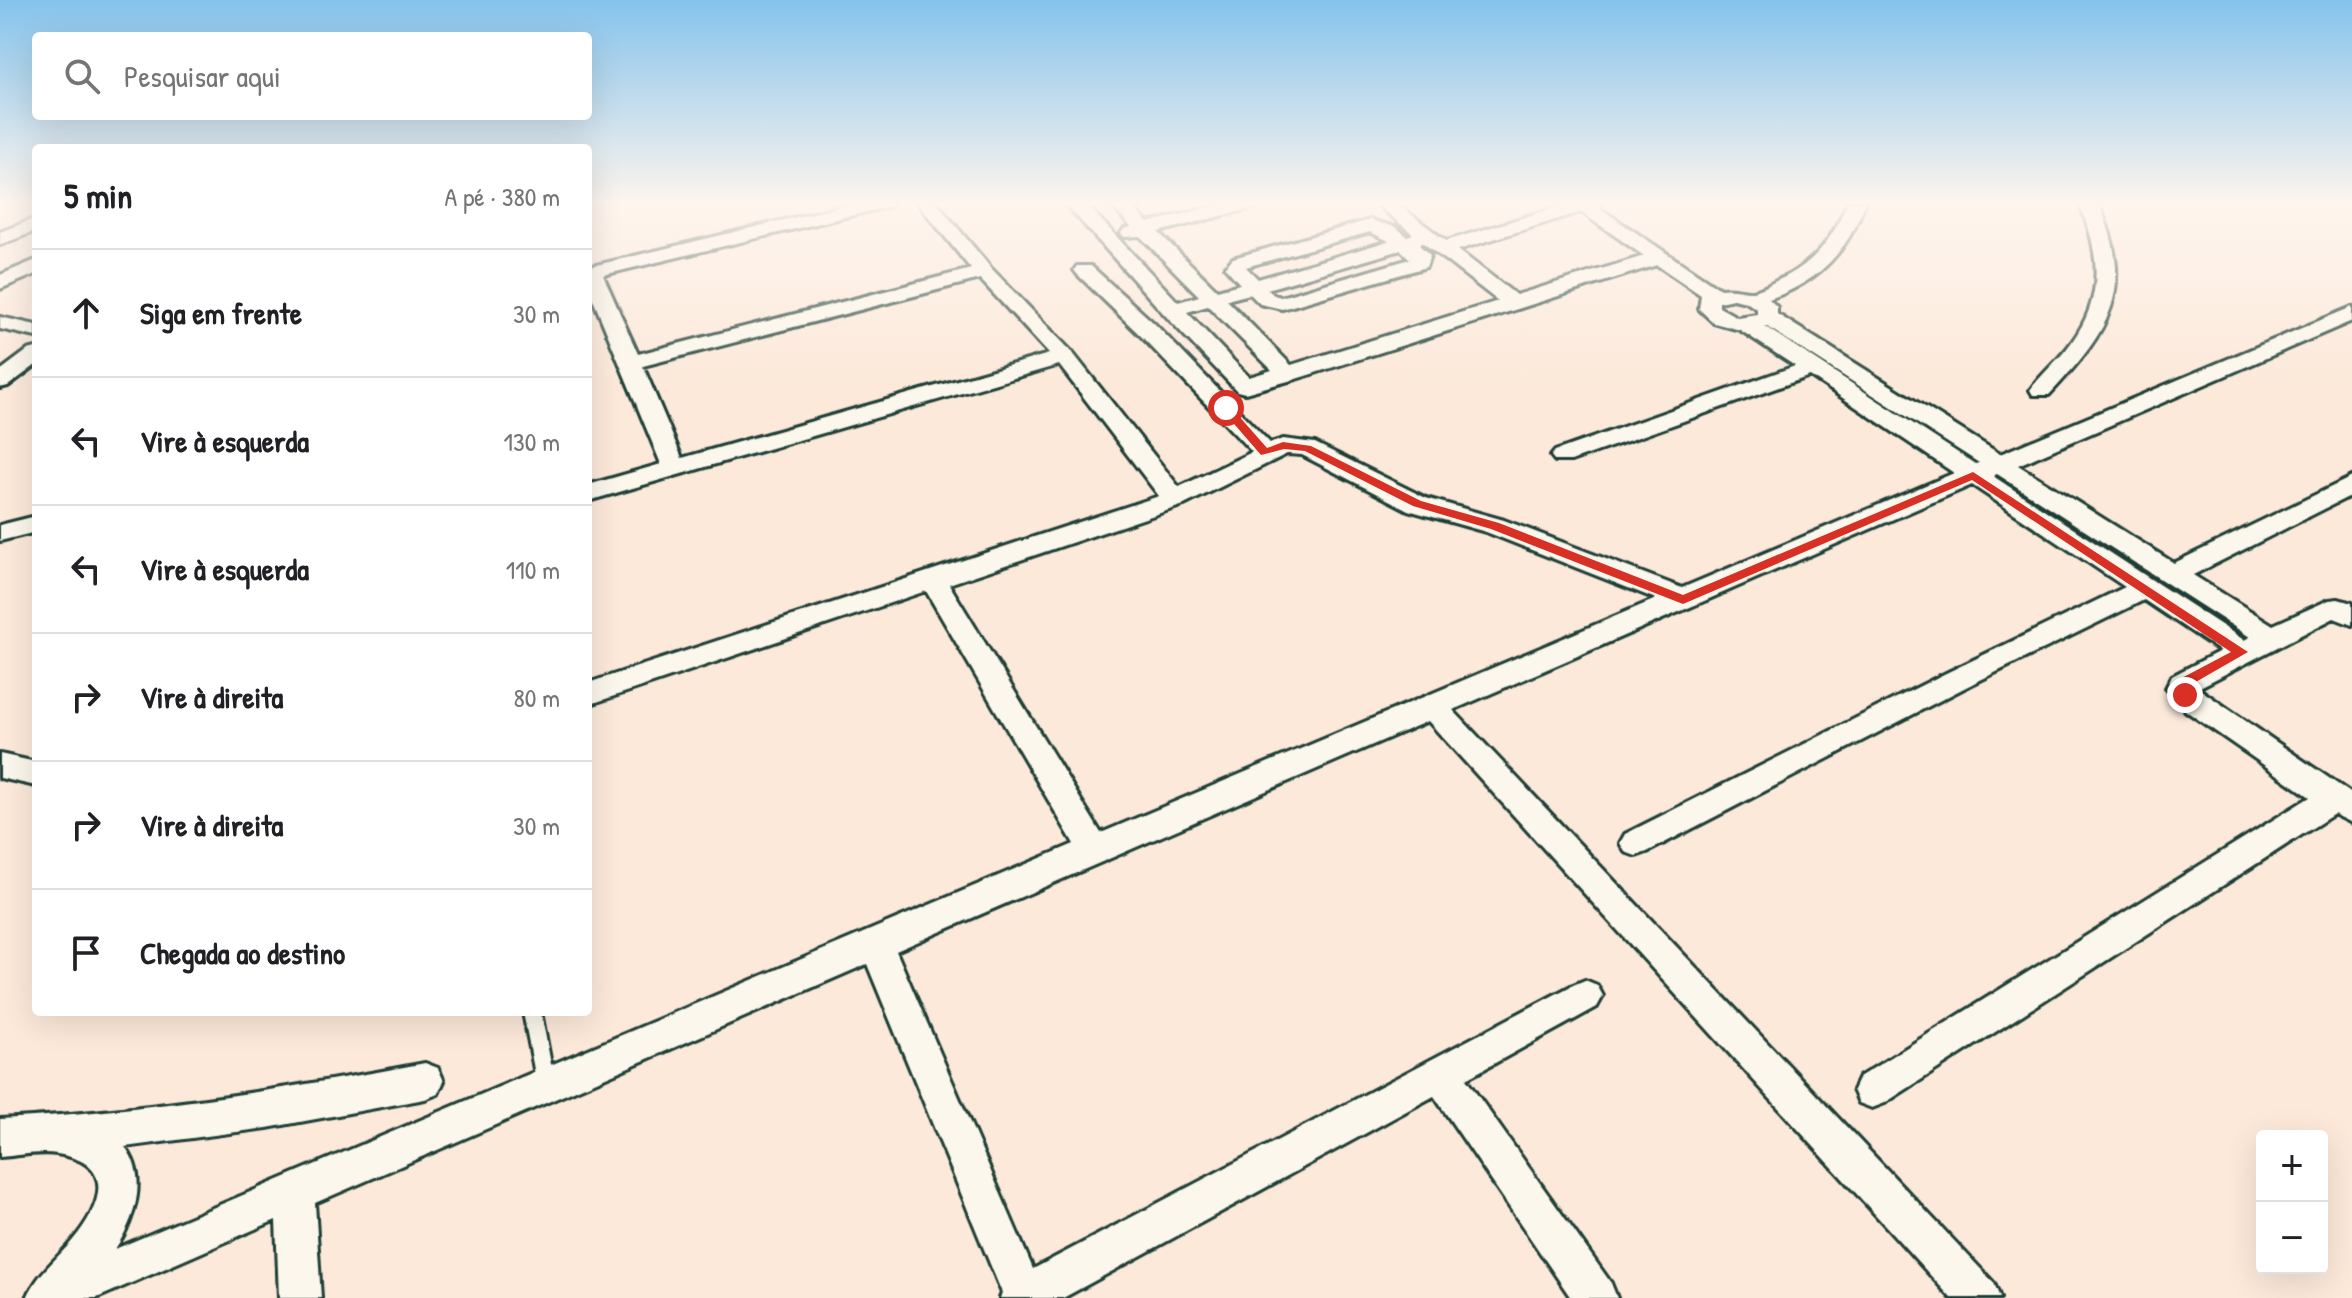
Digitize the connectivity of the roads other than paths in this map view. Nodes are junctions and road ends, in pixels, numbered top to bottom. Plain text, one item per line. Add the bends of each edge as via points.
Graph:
1 (630, 263) edge
2 (976, 263) edge
3 (1128, 263) edge
4 (1177, 263) edge
5 (1332, 263) edge
6 (1461, 263) edge
7 (1643, 263) edge
8 (1669, 263) edge
9 (1821, 263) edge
10 (2107, 263) edge
11 (32, 268) edge
12 (1084, 270) dead end
13 (592, 272) edge
14 (984, 272) junction
15 (592, 277) edge
16 (0, 283) edge
17 (1715, 295) junction
18 (1212, 297) junction
19 (1753, 297) junction
20 (1512, 302) junction
21 (1171, 310) junction
22 (2352, 313) edge
23 (1756, 321) junction
24 (0, 323) edge
25 (32, 330) edge
26 (1064, 357) junction
27 (32, 358) edge
28 (630, 363) junction
29 (1812, 368) junction
30 (1288, 374) junction
31 (0, 381) edge
32 (2041, 390) dead end
33 (1265, 452) junction
34 (1563, 456) dead end
35 (675, 469) junction
36 (1986, 470) junction
37 (2352, 485) edge
38 (592, 492) edge
39 (1175, 499) junction
40 (32, 508) edge
41 (0, 516) edge
42 (32, 525) edge
43 (0, 533) edge
44 (2117, 539) junction
45 (2087, 551) junction
46 (2173, 574) junction
47 (933, 580) junction
48 (2145, 589) junction
49 (1683, 599) junction
50 (2352, 615) edge
51 (2271, 637) junction
52 (2242, 652) junction
53 (592, 693) edge
54 (1432, 706) junction
55 (0, 766) edge
56 (32, 773) edge
57 (2343, 804) edge
58 (1636, 843) dead end
59 (1095, 851) junction
60 (876, 944) junction
61 (1585, 996) dead end
62 (533, 1016) edge
63 (1440, 1073) junction
64 (425, 1081) dead end
65 (546, 1085) junction
66 (1872, 1090) dead end
67 (50, 1136) junction
68 (0, 1138) edge
69 (295, 1192) junction
70 (1023, 1297) edge
71 (46, 1298) edge
72 (300, 1298) edge
73 (1596, 1298) edge
74 (1979, 1298) edge

1 - 13 street
2 - 14 street
3 - 21 street
4 - 18 street
5 - 18 street
6 - 20 street
7 - 20 street
8 - 17 street
9 - 19 street via 1792,284
10 - 32 street via 2104,299 2094,326 2078,353
11 - 16 street
12 - 33 street
14 - 26 street
14 - 28 street
15 - 28 street
17 - 19 street
17 - 23 street via 1707,303 1714,315
18 - 21 street
18 - 30 street
19 - 23 street via 1767,307
20 - 30 street
21 - 30 street via 1245,386
22 - 36 street
23 - 29 street
23 - 36 street
24 - 25 street
26 - 35 street
26 - 39 street
27 - 31 street
28 - 35 street
29 - 34 street
29 - 36 street
33 - 39 street
33 - 49 street via 1283,446 1307,448 1417,504 1495,526
35 - 38 street
36 - 44 street
36 - 45 street
36 - 49 street
37 - 46 street
39 - 47 street
40 - 41 street
42 - 43 street
44 - 45 street
44 - 46 street
45 - 48 street
46 - 51 street
47 - 53 street
47 - 59 street
48 - 52 street
48 - 58 street
49 - 54 street
50 - 51 street via 2329,609
51 - 52 street
52 - 57 street via 2180,688
54 - 59 street
54 - 74 street
55 - 56 street
57 - 66 street
59 - 60 street
60 - 65 street
60 - 70 street
61 - 63 street
62 - 65 lane
63 - 70 street
63 - 73 street
64 - 67 street via 194,1121
65 - 69 street
67 - 68 street
67 - 71 street via 96,1149 112,1164 120,1183 115,1211 98,1242
69 - 71 street
69 - 72 street

